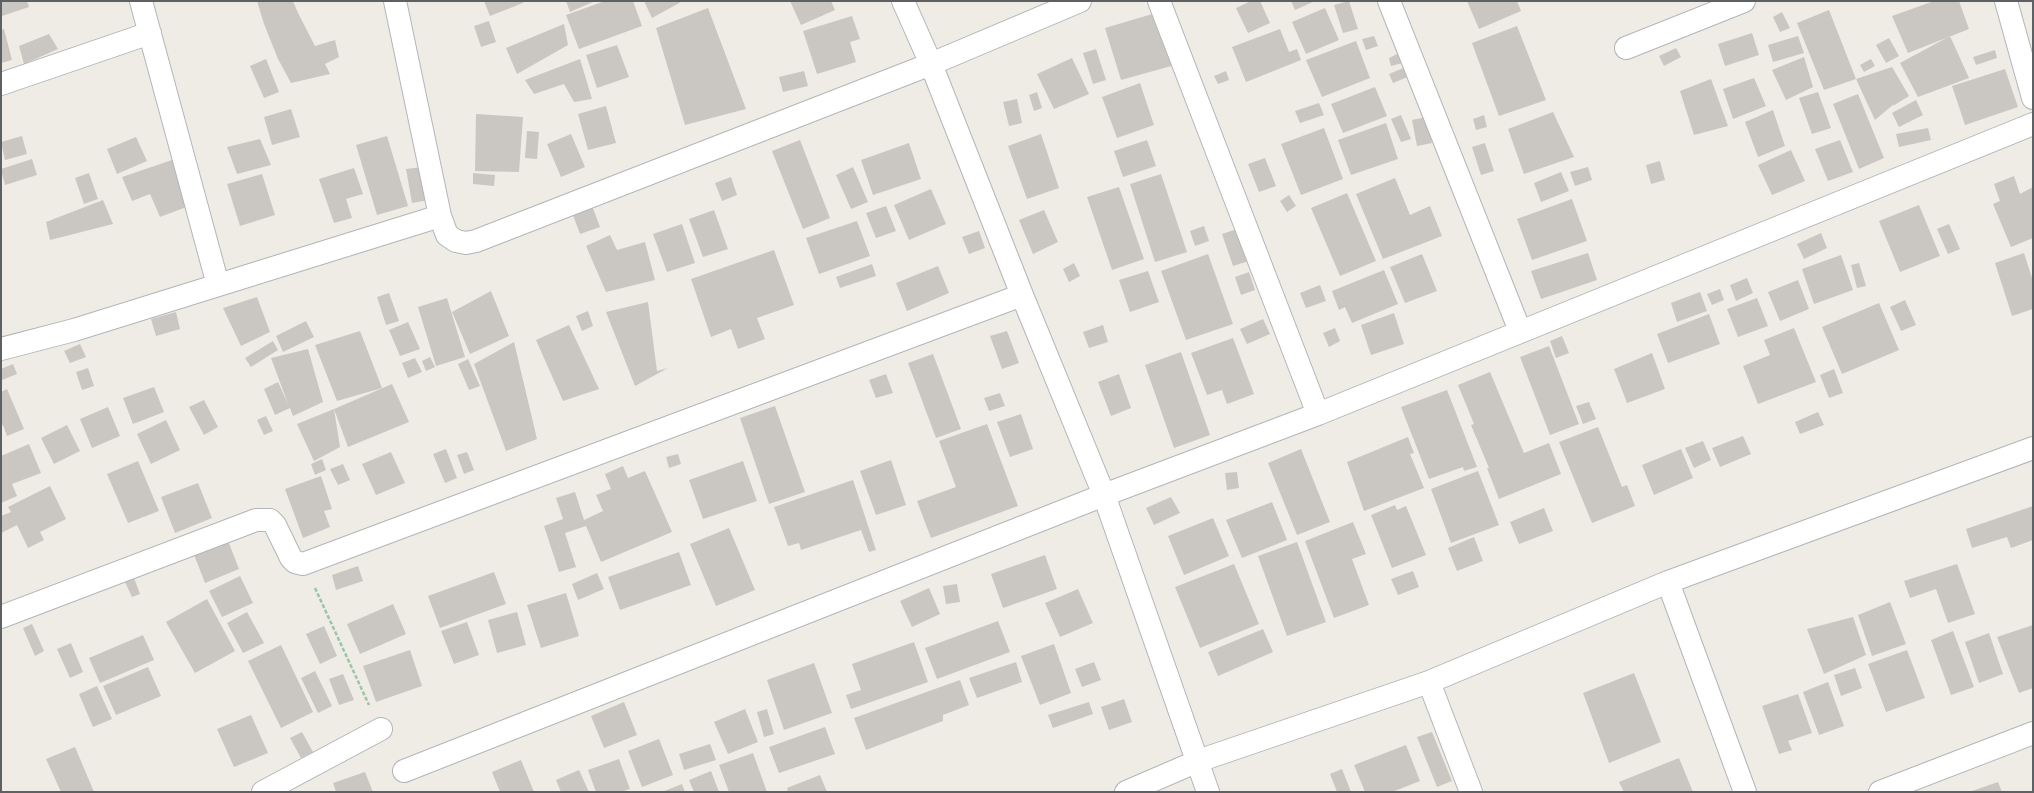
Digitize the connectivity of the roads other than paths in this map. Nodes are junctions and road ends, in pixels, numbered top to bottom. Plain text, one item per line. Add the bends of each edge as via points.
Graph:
1 (141, 1) edge
2 (395, 1) edge
3 (903, 1) edge
4 (1080, 1) edge
5 (1159, 1) edge
6 (1389, 1) edge
7 (1744, 1) edge
8 (2006, 1) edge
9 (150, 33) junction
10 (1626, 48) dead end
11 (932, 64) junction
12 (1, 84) edge
13 (2033, 98) edge
14 (2033, 124) edge
15 (440, 216) junction
16 (218, 285) junction
17 (1022, 295) junction
18 (1520, 331) junction
19 (1, 349) edge
20 (1318, 414) junction
21 (2033, 448) edge
22 (1104, 495) junction
23 (1668, 582) junction
24 (1, 616) edge
25 (1429, 682) junction
26 (381, 730) road end
27 (2033, 733) edge
28 (1198, 761) junction
29 (404, 771) dead end
30 (263, 792) edge
31 (1126, 792) edge
32 (1208, 792) edge
33 (1471, 792) edge
34 (1745, 792) edge
35 (1880, 792) edge

1 - 9 street
2 - 15 street
3 - 11 street
4 - 11 street
5 - 20 street
6 - 18 street
7 - 10 street
8 - 13 street
9 - 12 street
9 - 16 street
11 - 15 street via 476,242 456,241 447,235
11 - 17 street
14 - 18 street
15 - 16 street
16 - 19 street via 74,330
17 - 22 street
17 - 24 street via 304,564 290,558 275,525 270,520 256,520
18 - 20 street
20 - 22 street
21 - 23 street
22 - 28 street
22 - 29 street
23 - 25 street
23 - 34 street
25 - 28 street
25 - 33 street
26 - 30 street
27 - 35 street
28 - 31 street
28 - 32 street

